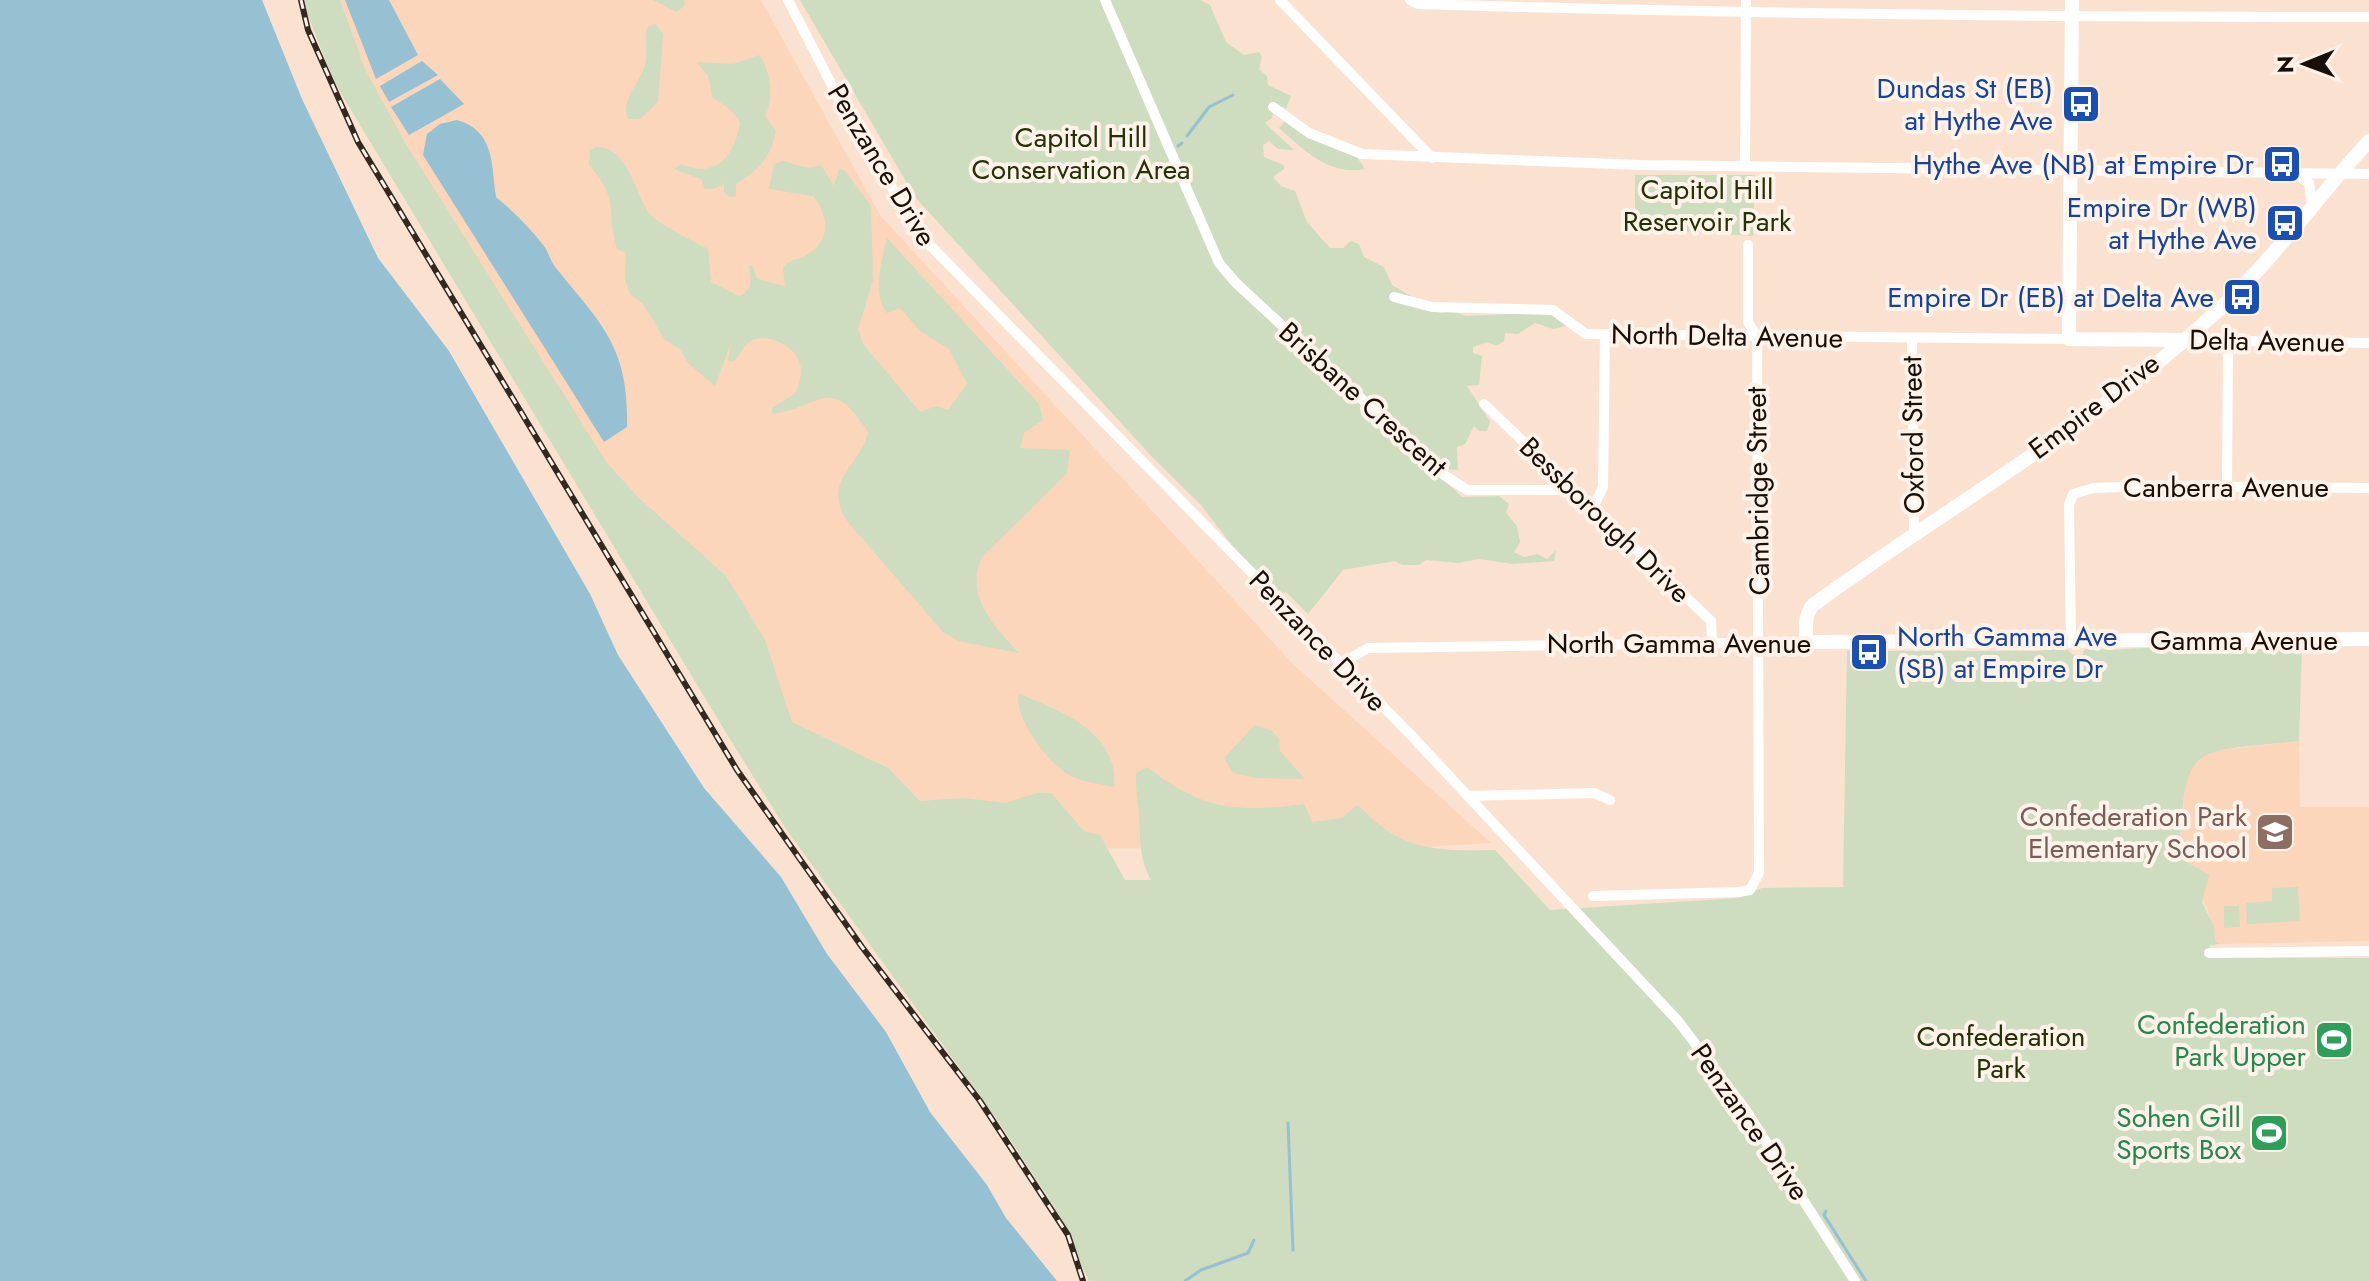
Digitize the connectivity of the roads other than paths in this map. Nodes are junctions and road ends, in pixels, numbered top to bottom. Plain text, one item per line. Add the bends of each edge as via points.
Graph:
1 (788, 0) edge
2 (1105, 0) edge
3 (1280, 0) edge
4 (2072, 0) edge
5 (1414, 2) edge
6 (1746, 5) edge
7 (2072, 16) junction
8 (2369, 17) edge
9 (1273, 107) dead end
10 (2369, 141) edge
11 (1432, 158) junction
12 (1745, 166) junction
13 (2071, 170) junction
14 (2295, 173) junction
15 (2339, 173) junction
16 (2369, 174) edge
17 (2312, 205) junction
18 (1748, 245) dead end
19 (1394, 297) dead end
20 (1605, 334) junction
21 (1757, 337) junction
22 (1912, 339) junction
23 (2069, 339) junction
24 (2184, 340) junction
25 (2228, 340) junction
26 (2369, 343) edge
27 (1484, 404) dead end
28 (2227, 486) junction
29 (2369, 488) edge
30 (1574, 490) junction
31 (1593, 508) junction
32 (1914, 531) junction
33 (2369, 639) edge
34 (1712, 641) junction
35 (2071, 641) junction
36 (1760, 642) junction
37 (1806, 642) junction
38 (1340, 664) junction
39 (1468, 796) junction
40 (1610, 800) dead end
41 (1593, 896) dead end
42 (2369, 951) edge
43 (2209, 953) dead end
44 (1855, 1281) edge

1 - 38 street, Penzance Drive via 841,103 921,236
2 - 30 street, Brisbane Crescent via 1219,263 1236,283 1467,490
3 - 11 street
4 - 7 street
5 - 6 street
6 - 7 street
6 - 12 street
7 - 8 street
7 - 13 street
9 - 11 street via 1309,133 1362,154
10 - 15 street, Empire Drive
11 - 12 street
12 - 13 street
13 - 14 street
13 - 23 street
14 - 15 street
14 - 17 street via 2309,183
15 - 16 street
15 - 17 street, Empire Drive
17 - 24 street, Empire Drive via 2238,290
18 - 21 street, Cambridge Street via 1748,322
19 - 20 street, North Delta Avenue via 1432,307 1553,310 1586,334
20 - 21 street, North Delta Avenue
20 - 31 street via 1603,487
21 - 22 street, North Delta Avenue
21 - 36 street, Cambridge Street
22 - 23 street, North Delta Avenue
22 - 32 street, Oxford Street
23 - 24 street, Delta Avenue
24 - 25 street, Delta Avenue
24 - 32 street, Empire Drive via 2083,419
25 - 26 street, Delta Avenue
25 - 28 street
27 - 30 street, Bessborough Drive
28 - 29 street, Canberra Avenue
28 - 35 street, Canberra Avenue via 2084,489 2073,494
30 - 31 street, Bessborough Drive
31 - 34 street, Bessborough Drive via 1711,621
32 - 37 street, Empire Drive via 1813,605 1806,615
33 - 35 street, Gamma Avenue
34 - 36 street, North Gamma Avenue
34 - 38 street, North Gamma Avenue via 1368,648
35 - 37 street, North Gamma Avenue
36 - 37 street, North Gamma Avenue
36 - 41 street, Cambridge Street via 1756,882 1739,892
38 - 39 street, Penzance Drive
39 - 40 street via 1594,793
39 - 44 street, Penzance Drive via 1712,1062
42 - 43 street

